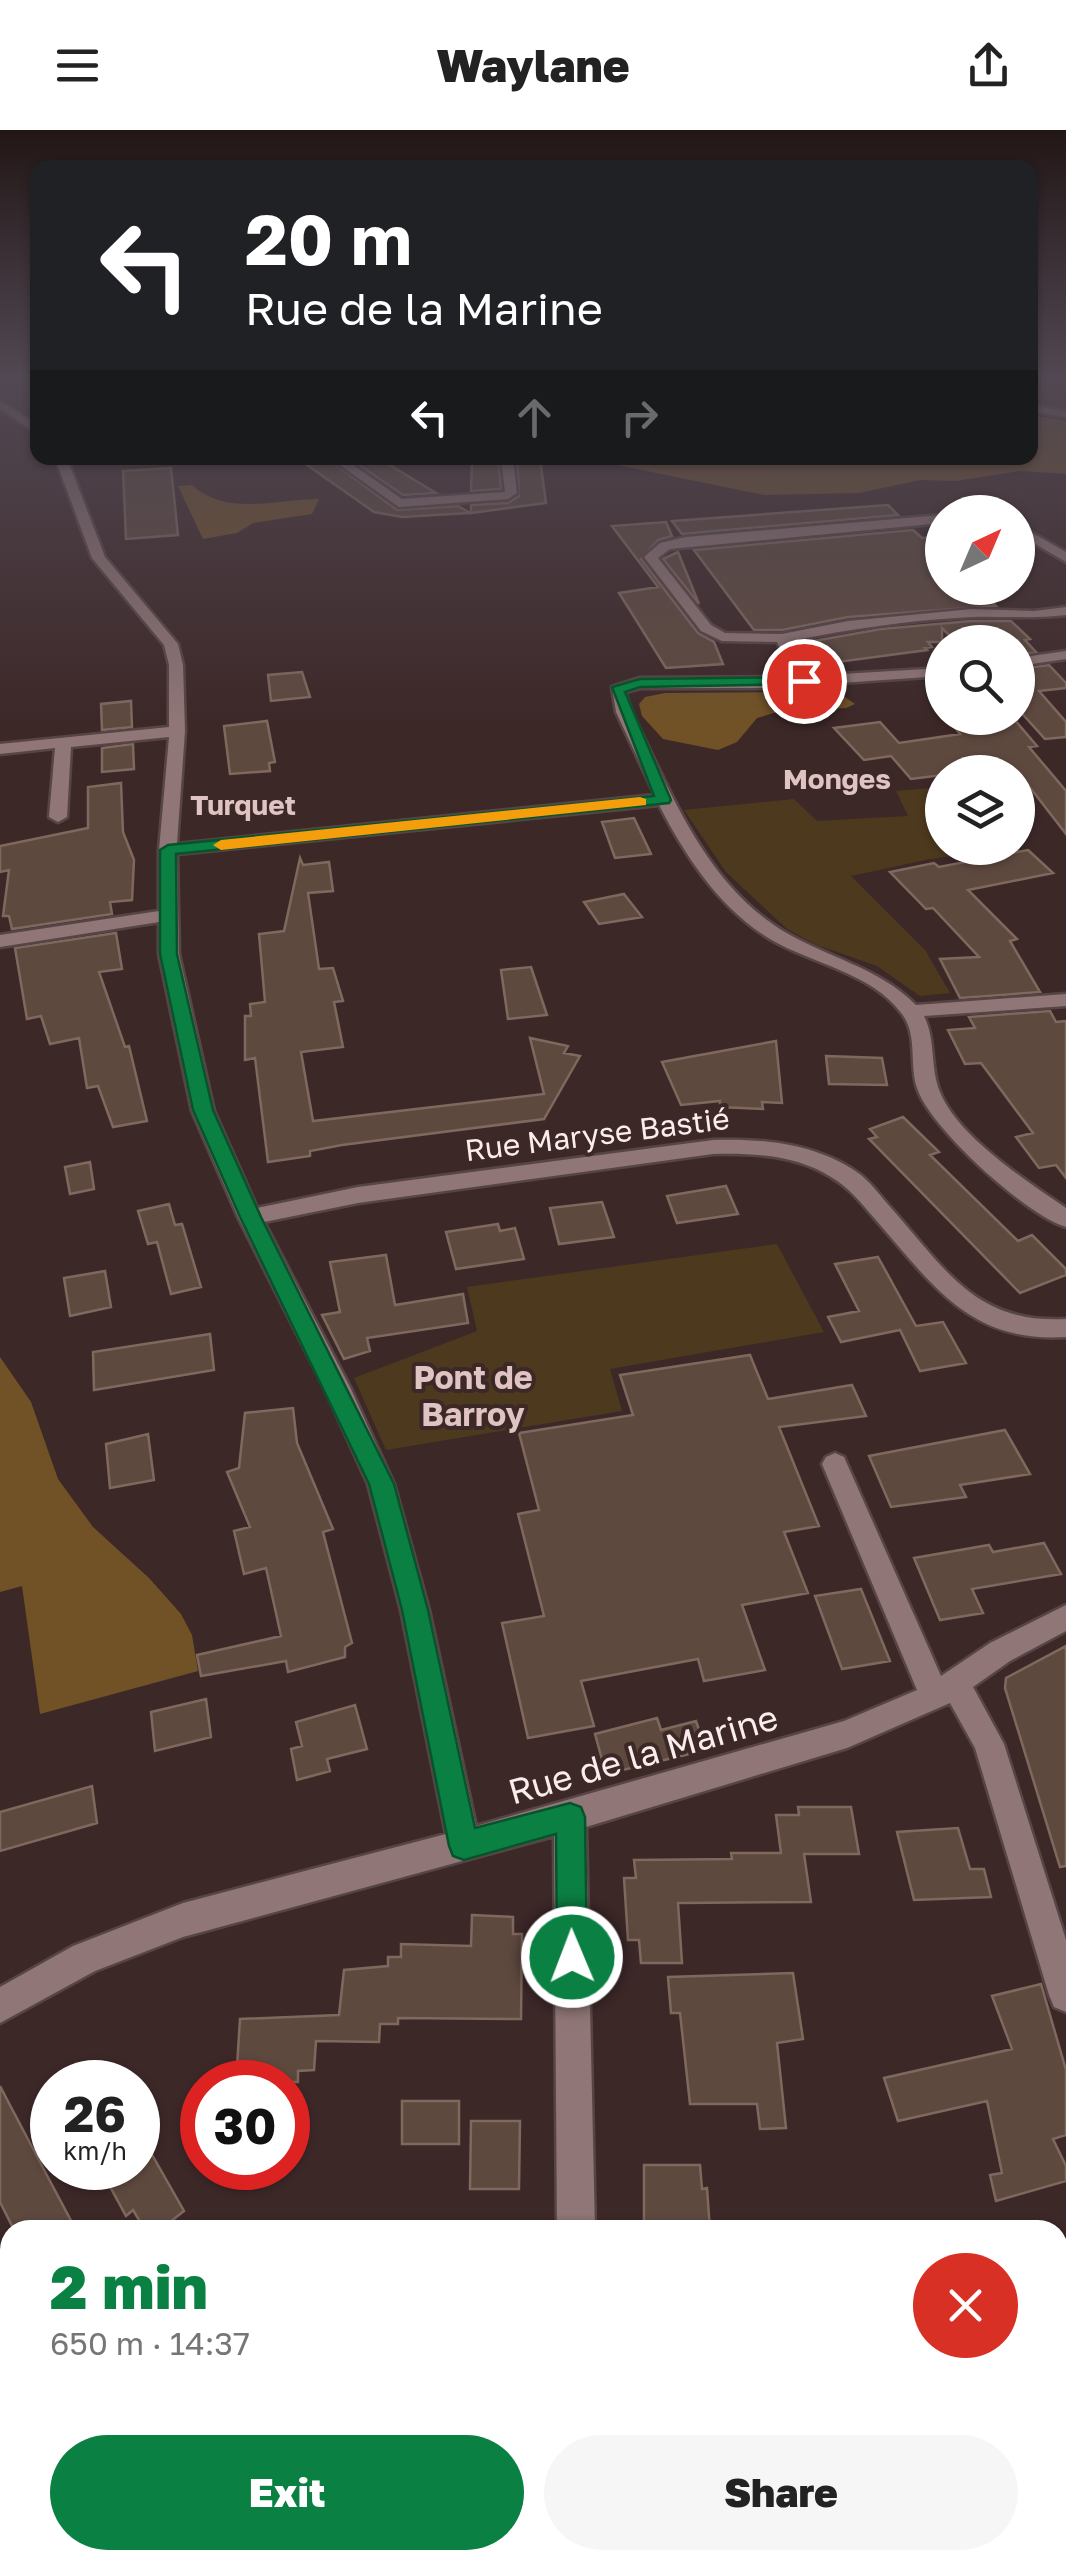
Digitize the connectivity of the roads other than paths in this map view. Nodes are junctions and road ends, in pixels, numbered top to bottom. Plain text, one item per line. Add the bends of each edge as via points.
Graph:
1 (75, 493) edge
2 (384, 493) edge
3 (511, 493) edge
4 (925, 520) edge
5 (1035, 539) edge
6 (1066, 558) edge
7 (1066, 611) edge
8 (782, 638) junction
9 (1066, 655) edge
10 (1035, 660) edge
11 (925, 673) edge
12 (804, 681) junction
13 (177, 731) junction
14 (63, 743) junction
15 (0, 750) edge
16 (664, 800) junction
17 (58, 818) dead end
18 (168, 850) junction
19 (168, 915) junction
20 (0, 942) edge
21 (1066, 1000) edge
22 (912, 1011) junction
23 (250, 1217) junction
24 (1066, 1219) edge
25 (1066, 1328) edge
26 (835, 1464) dead end
27 (1066, 1618) edge
28 (946, 1691) junction
29 (570, 1817) junction
30 (464, 1846) junction
31 (1066, 1995) edge
32 (0, 2006) edge
33 (576, 2220) edge

1 - 13 street via 99,558 171,644
2 - 3 street via 413,505
4 - 8 street via 686,541 651,557 714,634
5 - 6 street
7 - 8 street via 972,613
8 - 12 street
9 - 10 street
11 - 12 street
12 - 16 street via 640,683 617,690
13 - 14 street
13 - 18 street
14 - 15 street
14 - 17 street
16 - 18 street
16 - 22 street via 695,856 759,921 874,981
18 - 19 street
19 - 20 street
19 - 23 street via 169,954 203,1110
21 - 22 street
22 - 24 street via 928,1093 992,1164
23 - 25 street, Rue Maryse Bastié via 358,1195 713,1146 765,1148 852,1179 986,1319 1038,1333
23 - 30 street via 381,1484
26 - 28 street
27 - 28 street, Rue de la Marine via 1000,1652
28 - 29 street, Rue de la Marine via 804,1750
28 - 31 street via 989,1744
29 - 30 street, Rue de la Marine
29 - 33 street
30 - 32 street, Rue de la Marine via 141,1934

